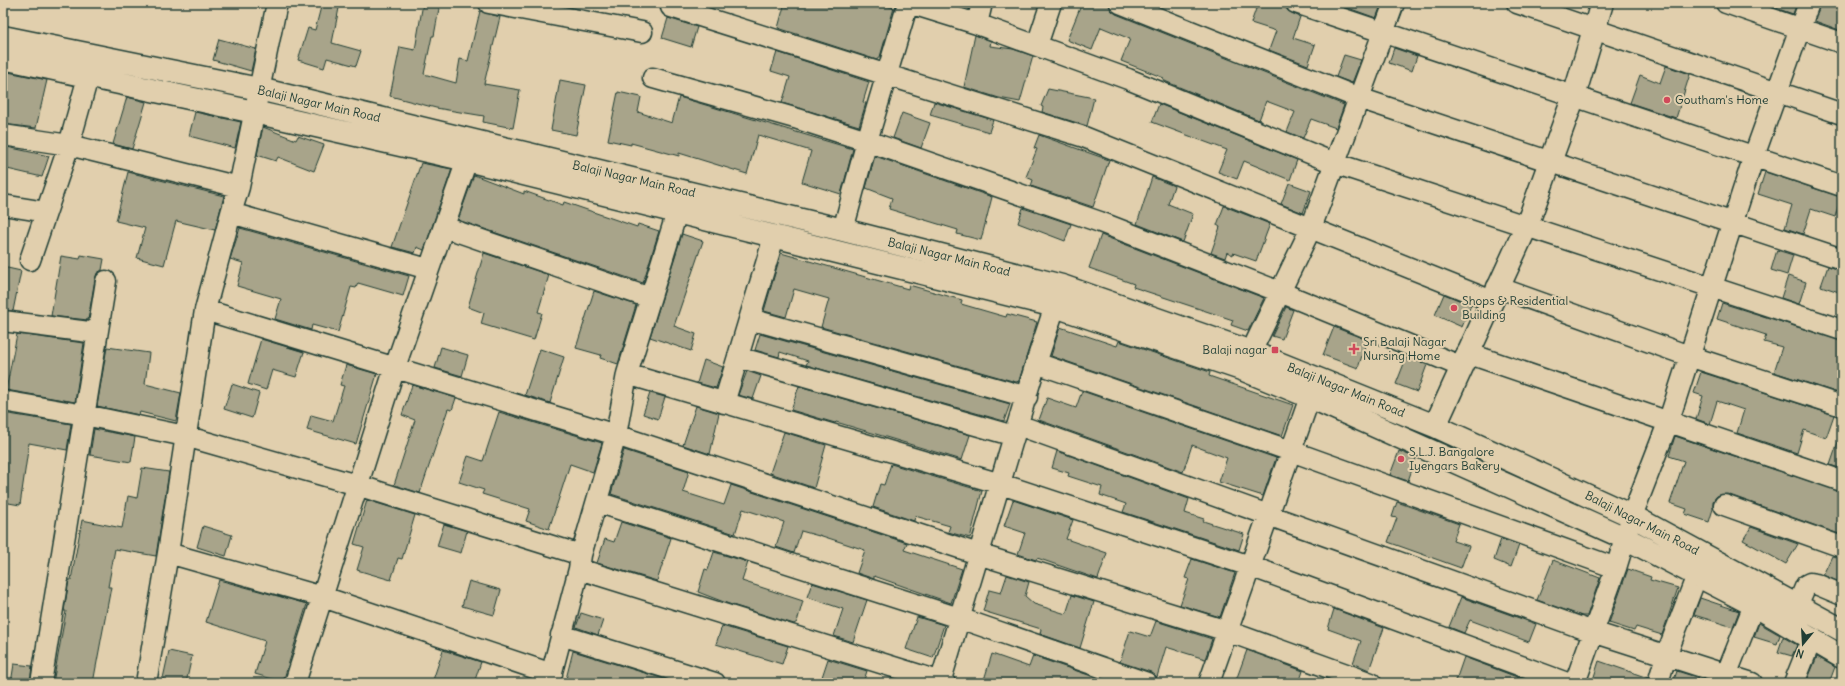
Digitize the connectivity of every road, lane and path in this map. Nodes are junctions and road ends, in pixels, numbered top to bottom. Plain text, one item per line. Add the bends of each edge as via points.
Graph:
1 (277, 3) edge
2 (489, 3) edge
3 (908, 3) edge
4 (982, 3) edge
5 (1051, 3) edge
6 (1120, 3) edge
7 (1296, 3) edge
8 (1394, 3) edge
9 (1517, 3) edge
10 (1602, 3) edge
11 (1726, 3) edge
12 (1809, 3) edge
13 (671, 7) dead end
14 (977, 24) junction
15 (1594, 28) junction
16 (1799, 30) junction
17 (642, 32) dead end
18 (1383, 32) junction
19 (3, 37) edge
20 (1842, 43) edge
21 (1037, 45) junction
22 (3, 58) edge
23 (887, 75) junction
24 (88, 77) junction
25 (653, 78) dead end
26 (259, 89) junction
27 (1776, 92) junction
28 (1574, 96) junction
29 (1359, 98) junction
30 (254, 112) junction
31 (1842, 114) edge
32 (3, 135) edge
33 (867, 141) junction
34 (69, 145) junction
35 (1754, 156) junction
36 (467, 160) junction
37 (1550, 162) junction
38 (1334, 163) junction
39 (1842, 186) edge
40 (239, 187) junction
41 (3, 205) edge
42 (46, 212) junction
43 (677, 212) junction
44 (231, 213) junction
45 (1732, 222) junction
46 (1527, 225) junction
47 (444, 227) junction
48 (1311, 228) junction
49 (843, 230) junction
50 (774, 237) junction
51 (1842, 259) edge
52 (30, 260) dead end
53 (428, 269) junction
54 (106, 281) dead end
55 (1062, 286) junction
56 (1713, 288) junction
57 (1280, 292) junction
58 (1495, 294) junction
59 (650, 298) junction
60 (1055, 306) junction
61 (205, 310) junction
62 (750, 319) junction
63 (3, 321) edge
64 (1842, 330) edge
65 (97, 333) junction
66 (1251, 352) junction
67 (1467, 353) junction
68 (1689, 356) junction
69 (738, 358) junction
70 (1036, 363) junction
71 (395, 367) junction
72 (627, 374) junction
73 (1027, 397) junction
74 (1310, 397) junction
75 (3, 401) edge
76 (724, 403) junction
77 (1842, 406) edge
78 (85, 414) junction
79 (1668, 423) junction
80 (1435, 426) junction
81 (1016, 431) junction
82 (616, 435) junction
83 (185, 436) junction
84 (1291, 450) junction
85 (1842, 481) edge
86 (1001, 484) junction
87 (357, 485) junction
88 (597, 502) junction
89 (1724, 505) dead end
90 (1269, 514) junction
91 (1632, 516) junction
92 (1625, 538) junction
93 (1842, 547) edge
94 (168, 553) junction
95 (978, 554) junction
96 (580, 562) junction
97 (1250, 566) junction
98 (1616, 568) junction
99 (1697, 575) junction
100 (1842, 594) edge
101 (323, 597) junction
102 (1754, 605) junction
103 (1797, 606) junction
104 (959, 618) junction
105 (1842, 630) edge
106 (1227, 631) junction
107 (1592, 632) junction
108 (561, 635) junction
109 (1812, 638) junction
110 (1666, 656) junction
111 (1842, 657) edge
112 (550, 678) edge
113 (1725, 679) edge
114 (41, 683) edge
115 (146, 683) edge
116 (295, 683) edge
117 (715, 683) edge
118 (942, 683) edge
119 (1147, 683) edge
120 (1209, 683) edge
121 (1371, 683) edge
122 (1567, 683) edge
123 (1576, 683) edge
124 (1658, 683) edge
125 (1752, 683) edge
126 (1794, 683) edge

1 - 26 street
2 - 17 street
3 - 14 street
3 - 23 street
4 - 14 street
5 - 21 street
6 - 29 street
7 - 18 street
8 - 18 street
9 - 15 street
10 - 15 street
11 - 16 street
12 - 16 street
13 - 23 street
14 - 21 street
15 - 27 street
15 - 28 street
16 - 20 street
16 - 27 street
18 - 28 street
18 - 29 street
19 - 26 street, Balaji Nagar Main Road
21 - 38 street via 1128,79
22 - 24 street
23 - 33 street
23 - 48 street via 1084,137
24 - 30 street
24 - 34 street
25 - 33 street
26 - 30 street
26 - 49 street, Balaji Nagar Main Road
27 - 31 street
27 - 35 street
28 - 35 street
28 - 37 street
29 - 37 street
29 - 38 street
30 - 36 street
30 - 40 street
32 - 34 street
33 - 49 street
33 - 57 street via 1100,222
34 - 40 street
34 - 42 street
35 - 39 street
35 - 45 street
36 - 43 street
36 - 47 street
37 - 45 street
37 - 46 street
38 - 46 street
38 - 48 street
40 - 44 street
41 - 42 street
42 - 52 street
43 - 50 street
43 - 59 street
44 - 53 street
44 - 61 street
45 - 51 street
45 - 56 street
46 - 56 street
46 - 58 street
47 - 53 street
47 - 59 street
48 - 57 street
48 - 58 street
49 - 55 street, Balaji Nagar Main Road
50 - 60 street
50 - 62 street
53 - 71 street
54 - 65 street
55 - 60 street
55 - 66 street, Balaji Nagar Main Road
56 - 64 street
56 - 68 street
57 - 66 street
57 - 67 street via 1460,366
58 - 67 street
58 - 68 street
59 - 72 street
60 - 70 street
60 - 74 street via 1244,370
61 - 71 street
61 - 83 street
62 - 69 street
62 - 73 street
63 - 65 street
65 - 78 street
66 - 80 street, Balaji Nagar Main Road
67 - 79 street
67 - 80 street
68 - 77 street
68 - 79 street
69 - 76 street
69 - 81 street
70 - 73 street
70 - 84 street
71 - 82 street
71 - 87 street
72 - 76 street
72 - 82 street
73 - 81 street
74 - 84 street
74 - 92 street
75 - 78 street
76 - 86 street
78 - 83 street
78 - 114 street
79 - 85 street
79 - 91 street
80 - 91 street, Balaji Nagar Main Road
81 - 86 street
81 - 90 street
82 - 88 street
82 - 95 street
83 - 87 street
83 - 94 street
84 - 90 street
84 - 98 street
86 - 95 street
86 - 97 street
87 - 96 street
87 - 101 street
88 - 96 street
88 - 104 street
89 - 93 street
90 - 97 street
90 - 107 street
91 - 92 street
91 - 103 street, Balaji Nagar Main Road
92 - 98 street
92 - 99 street
94 - 101 street
94 - 115 street
95 - 104 street
95 - 106 street
96 - 108 street
96 - 118 street
97 - 106 street
97 - 122 street
98 - 107 street
99 - 102 street
99 - 110 street
100 - 103 street via 1810,583 1806,585
101 - 112 street
101 - 116 street
102 - 109 street
102 - 113 street
103 - 105 street, Balaji Nagar Main Road
104 - 118 street
104 - 119 street
106 - 120 street
106 - 121 street
107 - 110 street
107 - 123 street
108 - 112 street
108 - 117 street
109 - 111 street
109 - 126 street
110 - 113 street
110 - 124 street
113 - 125 street

